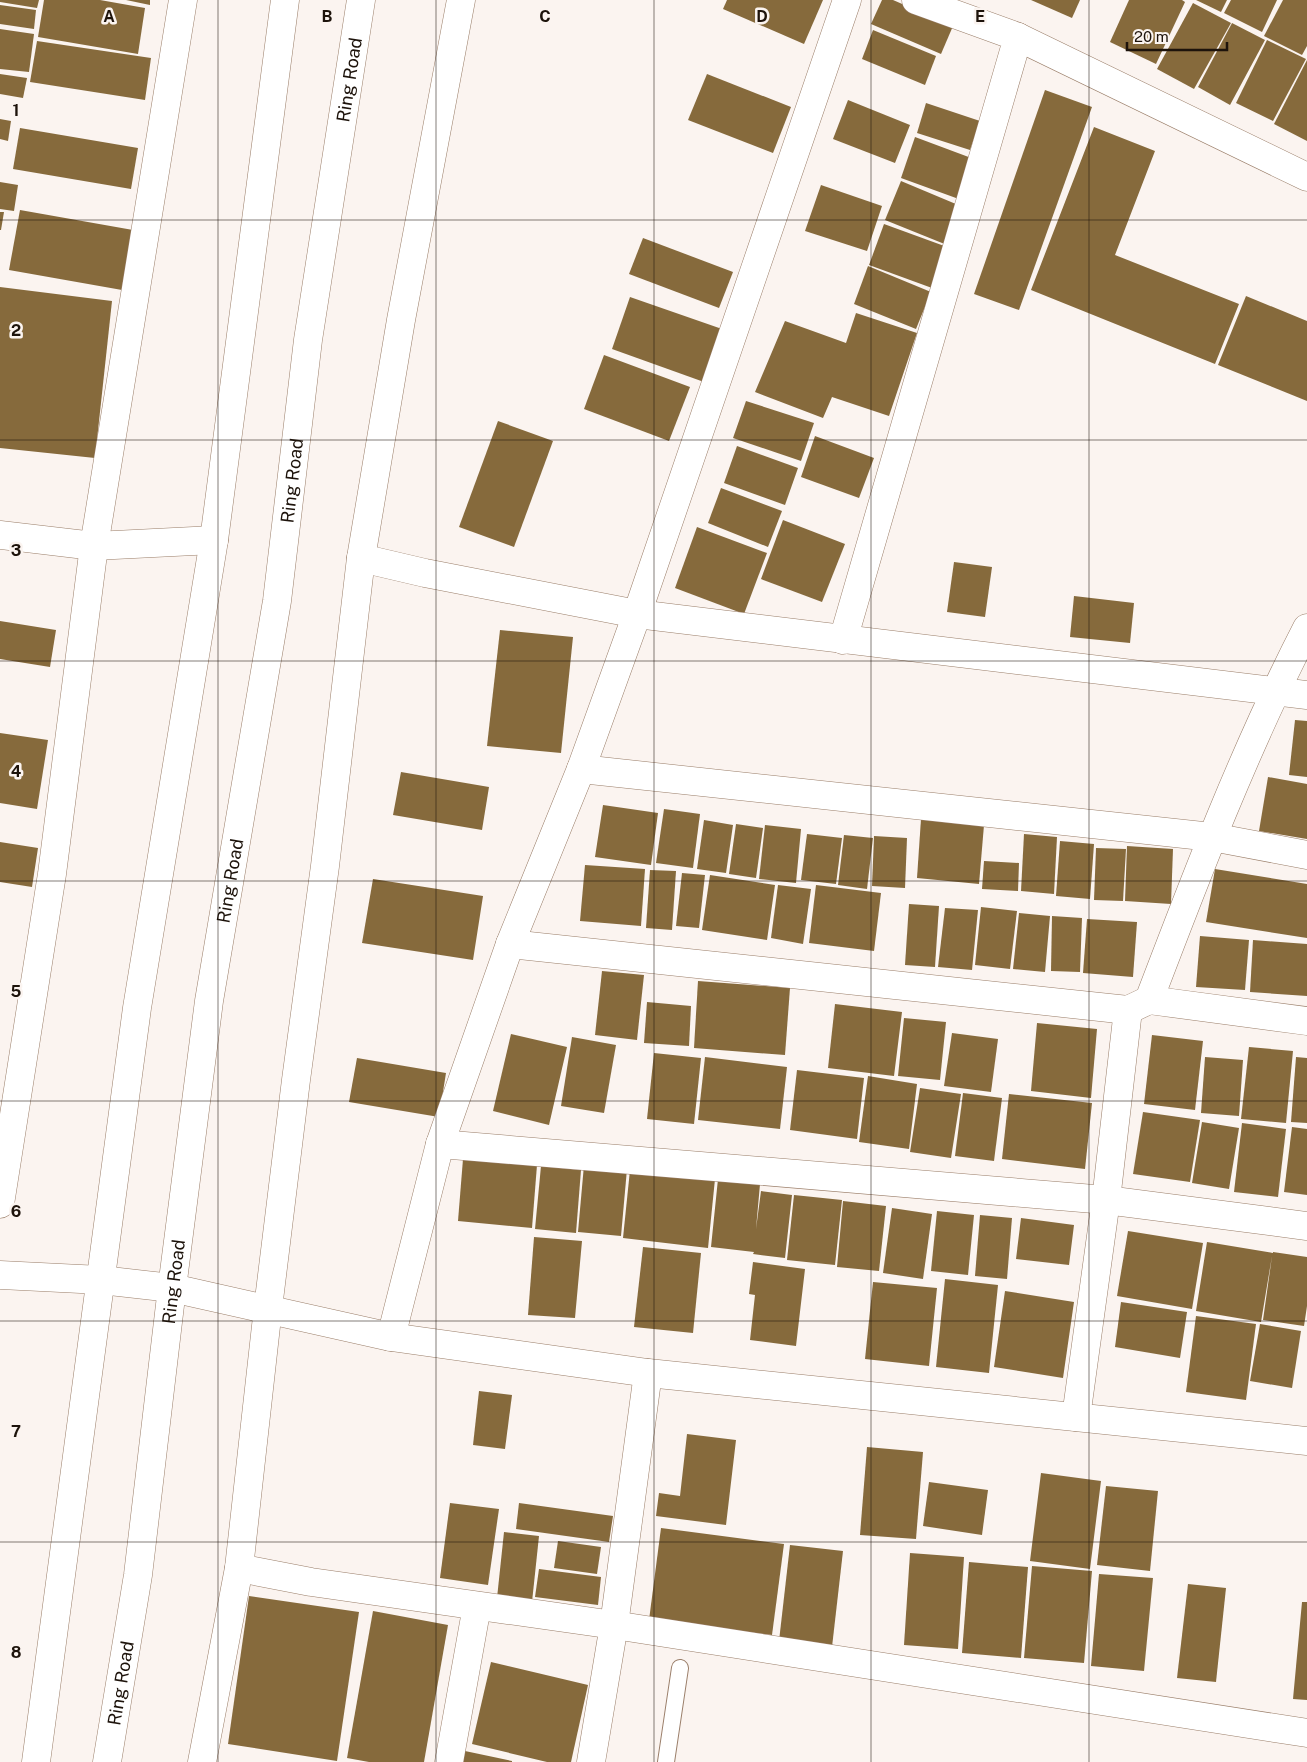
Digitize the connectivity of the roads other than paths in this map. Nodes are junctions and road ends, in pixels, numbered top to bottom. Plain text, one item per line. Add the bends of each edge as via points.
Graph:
1 (183, 0) edge
2 (361, 0) edge
3 (461, 0) edge
4 (847, 0) edge
5 (916, 0) edge
6 (283, 2) edge
7 (1018, 37) junction
8 (1307, 177) edge
9 (0, 535) edge
10 (214, 540) junction
11 (94, 546) junction
12 (361, 558) junction
13 (637, 614) junction
14 (1307, 628) edge
15 (843, 640) junction
16 (1275, 690) junction
17 (1307, 695) edge
18 (581, 769) junction
19 (1212, 837) junction
20 (1307, 855) edge
21 (510, 944) junction
22 (1139, 1005) junction
23 (1307, 1021) edge
24 (440, 1144) junction
25 (1106, 1200) junction
26 (0, 1204) edge
27 (1307, 1226) edge
28 (0, 1275) edge
29 (101, 1280) junction
30 (172, 1288) junction
31 (268, 1308) junction
32 (391, 1336) junction
33 (648, 1373) junction
34 (1076, 1417) junction
35 (1307, 1441) edge
36 (239, 1568) junction
37 (477, 1606) junction
38 (614, 1625) junction
39 (680, 1668) dead end
40 (1307, 1733) edge
41 (36, 1762) edge
42 (107, 1762) edge
43 (202, 1762) edge
44 (449, 1762) edge
45 (591, 1762) edge
46 (666, 1762) edge

1 - 11 main road
2 - 30 main road, Ring Road via 308,340 277,601 209,1002
3 - 12 main road via 401,320
4 - 13 main road
5 - 7 main road
6 - 10 main road
7 - 8 main road
7 - 15 main road
9 - 11 main road
10 - 11 main road
10 - 29 main road via 137,1008
11 - 26 main road via 52,874
12 - 13 main road
12 - 31 main road
13 - 15 main road
13 - 18 main road
14 - 16 main road
15 - 16 main road
16 - 17 main road
16 - 19 main road
18 - 19 main road
18 - 21 main road
19 - 20 main road
19 - 22 main road
21 - 22 main road
21 - 24 main road
22 - 23 main road
22 - 25 main road
24 - 25 main road
24 - 32 main road
25 - 27 main road
25 - 34 main road
28 - 29 main road
29 - 30 main road
29 - 41 main road
30 - 31 main road
30 - 42 main road, Ring Road via 138,1575
31 - 32 main road
31 - 36 main road
32 - 33 main road
33 - 34 main road
33 - 38 main road
34 - 35 main road
36 - 37 main road
36 - 43 main road
37 - 38 main road
37 - 44 main road
38 - 40 main road
38 - 45 main road
39 - 46 lane

